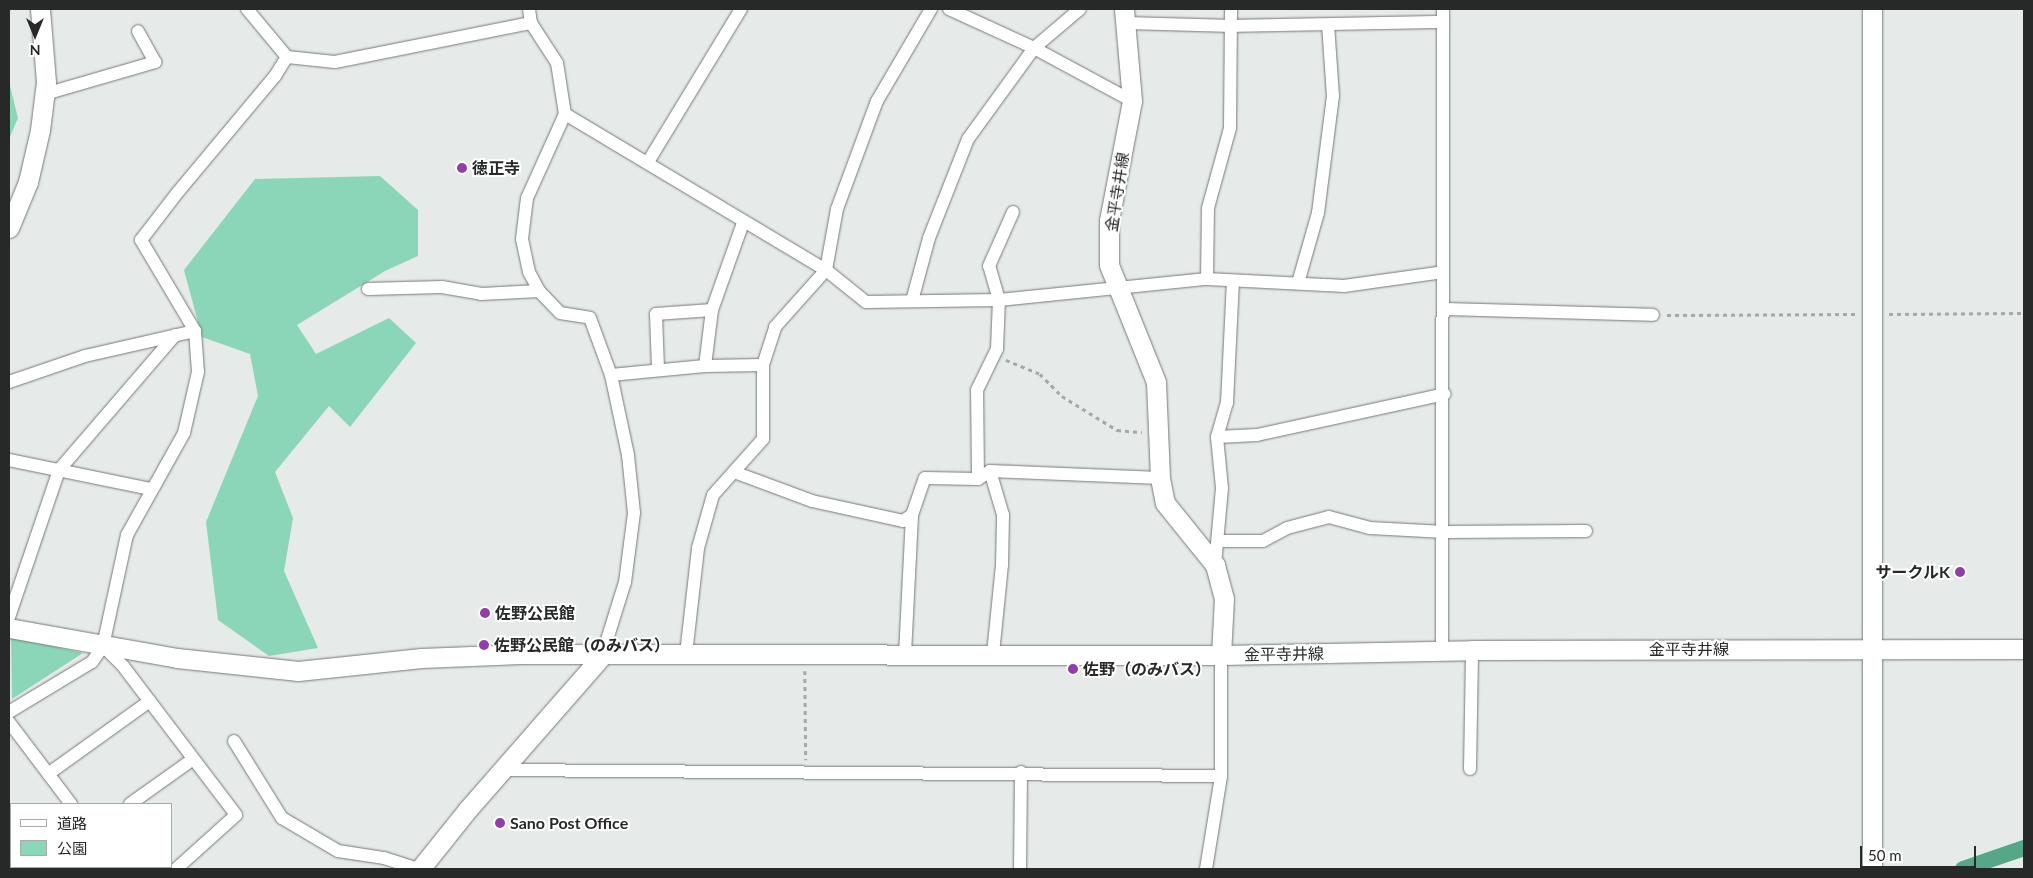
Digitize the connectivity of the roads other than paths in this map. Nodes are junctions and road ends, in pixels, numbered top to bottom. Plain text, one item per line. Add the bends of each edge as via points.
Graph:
1 (40, 9) edge
2 (247, 9) edge
3 (529, 9) edge
4 (741, 9) edge
5 (931, 9) edge
6 (949, 9) edge
7 (1080, 9) edge
8 (1231, 9) edge
9 (1443, 9) edge
10 (1872, 9) edge
11 (1125, 16) edge
12 (1443, 22) junction
13 (531, 23) junction
14 (1328, 25) junction
15 (1233, 26) junction
16 (138, 31) dead end
17 (1034, 48) junction
18 (287, 57) junction
19 (45, 94) junction
20 (1132, 101) junction
21 (565, 114) junction
22 (648, 162) junction
23 (1013, 212) dead end
24 (744, 223) junction
25 (9, 228) edge
26 (826, 270) junction
27 (1443, 272) junction
28 (1207, 279) junction
29 (1234, 281) junction
30 (1298, 283) junction
31 (368, 289) dead end
32 (1120, 289) junction
33 (539, 292) junction
34 (999, 300) junction
35 (912, 301) junction
36 (1443, 309) junction
37 (712, 310) junction
38 (1653, 315) road end
39 (195, 331) junction
40 (175, 335) junction
41 (763, 365) junction
42 (705, 366) junction
43 (658, 369) junction
44 (611, 375) junction
45 (9, 382) edge
46 (1445, 394) junction
47 (1217, 437) junction
48 (9, 460) edge
49 (59, 470) junction
50 (990, 471) junction
51 (734, 472) junction
52 (1160, 478) junction
53 (978, 479) junction
54 (150, 489) junction
55 (912, 516) junction
56 (1586, 531) dead end
57 (1445, 532) junction
58 (1218, 541) junction
59 (1215, 564) junction
60 (9, 617) edge
61 (9, 628) edge
62 (103, 646) junction
63 (1872, 648) junction
64 (2024, 649) edge
65 (1472, 650) junction
66 (1442, 652) junction
67 (993, 653) junction
68 (686, 654) junction
69 (905, 654) junction
70 (1221, 655) junction
71 (602, 656) junction
72 (150, 701) junction
73 (9, 712) edge
74 (9, 722) edge
75 (234, 741) dead end
76 (193, 759) junction
77 (1470, 768) dead end
78 (504, 770) junction
79 (1021, 772) junction
80 (48, 774) junction
81 (1221, 776) junction
82 (70, 803) edge
83 (131, 803) edge
84 (176, 869) edge
85 (418, 869) edge
86 (1020, 869) edge
87 (1206, 869) edge
88 (1872, 869) edge

1 - 19 street via 45,47
2 - 18 street
3 - 13 street
4 - 22 street
5 - 26 street via 877,101 837,209
6 - 17 street
7 - 17 street
8 - 15 street
9 - 12 street
10 - 63 street
11 - 15 street
11 - 20 street, 金平寺井線
12 - 14 street
12 - 27 street
13 - 18 street via 335,62
13 - 21 street via 557,62
14 - 15 street
14 - 30 street via 1333,96 1331,114 1318,213
15 - 28 street via 1230,128 1208,208
16 - 19 street via 155,62
17 - 20 street
17 - 35 street via 968,139 929,238
18 - 39 street via 141,240
19 - 25 street via 28,182
20 - 32 street, 金平寺井線 via 1110,221 1109,265
21 - 22 street
21 - 33 street via 527,198 522,239 529,272
22 - 24 street
23 - 34 street via 989,266
24 - 26 street
24 - 37 street
26 - 35 street via 866,302
26 - 41 street via 775,327
27 - 30 street via 1344,286
27 - 36 street
28 - 29 street
28 - 32 street
29 - 30 street
29 - 47 street via 1227,403
31 - 33 street via 442,287 481,294
32 - 34 street
32 - 52 street, 金平寺井線 via 1156,382
33 - 44 street via 560,313 590,318
34 - 35 street
34 - 53 street via 997,349 977,390
36 - 38 street
36 - 46 street
37 - 42 street
37 - 43 street via 656,314
39 - 40 street
39 - 54 street via 198,372 184,433
40 - 45 street via 86,356
40 - 49 street
41 - 42 street
41 - 51 street via 762,439
42 - 43 street
43 - 44 street
44 - 71 street via 628,455 634,513 625,582
46 - 47 street via 1257,435
46 - 57 street
47 - 58 street via 1222,488
48 - 49 street
49 - 54 street
49 - 60 street
50 - 52 street
50 - 53 street
50 - 67 street via 1003,515 1002,564
51 - 55 street via 812,501 903,521
51 - 68 street via 713,496 705,518 688,614
52 - 59 street, 金平寺井線 via 1165,503
53 - 55 street via 925,478
54 - 62 street via 127,535
55 - 69 street
56 - 57 street
57 - 58 street via 1370,528 1329,516 1287,528 1263,541
57 - 66 street
58 - 59 street
59 - 70 street, 金平寺井線 via 1224,598
61 - 62 street
62 - 71 street via 290,671 421,658 521,654
62 - 72 street
62 - 73 street via 92,662
63 - 64 street, 金平寺井線
63 - 65 street, 金平寺井線
63 - 88 street
65 - 66 street, 金平寺井線
65 - 77 street
66 - 70 street, 金平寺井線
67 - 69 street
67 - 70 street
68 - 69 street
68 - 71 street
70 - 81 street
71 - 78 street
72 - 76 street
72 - 80 street
74 - 80 street
75 - 85 street via 282,818 338,851 384,858
76 - 83 street
76 - 84 street via 236,816
78 - 79 street via 807,774
78 - 85 street
79 - 81 street
79 - 86 street
80 - 82 street
81 - 87 street

